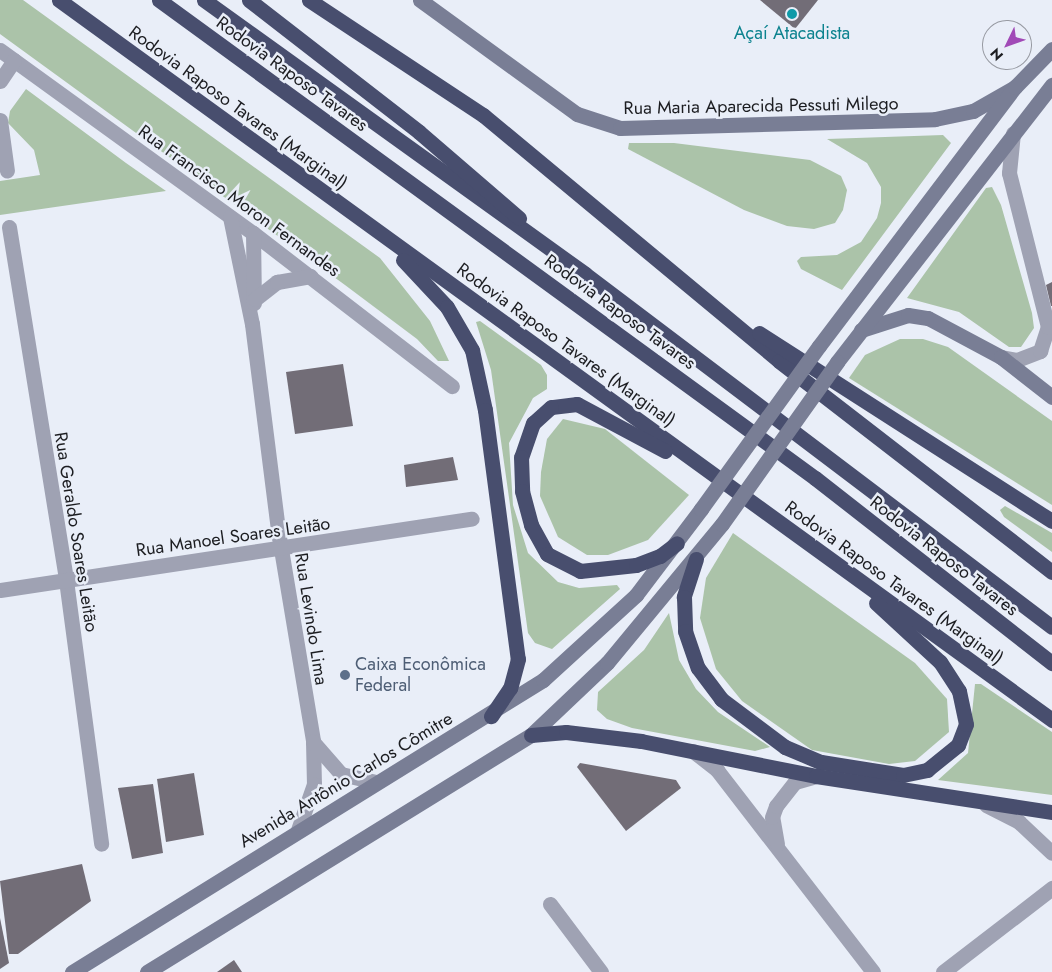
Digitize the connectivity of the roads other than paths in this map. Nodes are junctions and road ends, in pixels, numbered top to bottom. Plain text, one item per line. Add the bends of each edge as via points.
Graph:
1 (59, 0) edge
2 (159, 0) edge
3 (204, 0) edge
4 (248, 0) edge
5 (308, 0) edge
6 (420, 0) edge
7 (1052, 49) edge
8 (0, 50) edge
9 (14, 60) junction
10 (0, 81) edge
11 (1052, 85) edge
12 (1015, 87) junction
13 (0, 120) edge
14 (1014, 131) junction
15 (256, 145) junction
16 (7, 171) dead end
17 (230, 217) junction
18 (9, 226) dead end
19 (253, 233) junction
20 (585, 274) junction
21 (310, 276) junction
22 (703, 296) junction
23 (255, 299) junction
24 (252, 324) junction
25 (860, 330) junction
26 (1050, 334) edge
27 (1046, 351) edge
28 (1001, 357) junction
29 (452, 386) dead end
30 (1052, 397) edge
31 (771, 516) junction
32 (472, 519) dead end
33 (1052, 521) edge
34 (677, 543) junction
35 (281, 549) junction
36 (815, 549) junction
37 (696, 559) junction
38 (1052, 572) edge
39 (66, 580) junction
40 (0, 590) edge
41 (1052, 627) edge
42 (1052, 663) edge
43 (491, 716) junction
44 (1052, 720) edge
45 (531, 735) junction
46 (313, 741) junction
47 (693, 751) junction
48 (816, 776) junction
49 (376, 782) junction
50 (985, 804) junction
51 (1052, 812) edge
52 (298, 830) junction
53 (101, 844) dead end
54 (777, 848) junction
55 (1052, 853) edge
56 (1052, 888) edge
57 (550, 904) dead end
58 (72, 972) edge
59 (148, 972) edge
60 (601, 972) edge
61 (873, 972) edge
62 (943, 972) edge

1 - 15 highway, Rodovia Raposo Tavares (Marginal)
2 - 42 highway, Rodovia Raposo Tavares via 815,478
3 - 20 highway, Rodovia Raposo Tavares
4 - 20 highway via 419,132
5 - 22 highway via 483,115
6 - 12 main road, Rua Maria Aparecida Pessuti Milego via 577,114 620,128 935,120 973,111
7 - 12 main road
8 - 9 street, Rua Francisco Moron Fernandes
9 - 10 street
9 - 17 street, Rua Francisco Moron Fernandes
11 - 14 main road
12 - 34 main road, Avenida Antônio Carlos Cômitre, bridge via 819,346
13 - 16 street
14 - 25 main road
14 - 26 street via 1009,173
15 - 31 highway, Rodovia Raposo Tavares (Marginal)
15 - 43 highway via 409,265 447,307 472,350 517,632 515,673
17 - 19 street, Rua Francisco Moron Fernandes
17 - 24 street, Rua Levindo Lima
18 - 39 street, Rua Geraldo Soares Leitão
19 - 21 street, Rua Francisco Moron Fernandes
19 - 23 street, Rua Levindo Lima
20 - 41 highway, Rodovia Raposo Tavares
21 - 23 street via 277,282
21 - 29 street, Rua Francisco Moron Fernandes
22 - 33 highway
22 - 38 highway
23 - 24 street, Rua Levindo Lima
24 - 35 street, Rua Levindo Lima
25 - 28 main road via 887,319 928,318
25 - 37 main road, bridge
26 - 27 street
27 - 28 street via 1017,360
28 - 30 main road
31 - 34 highway via 636,433 577,404 551,407 533,423 521,457 522,491 531,525 547,554 580,571 606,570 660,556
31 - 36 highway, Rodovia Raposo Tavares (Marginal)
32 - 35 street, Rua Manoel Soares Leitão
34 - 43 main road, Avenida Antônio Carlos Cômitre via 636,595 589,639 542,680
35 - 39 street, Rua Manoel Soares Leitão
35 - 46 street, Rua Levindo Lima
36 - 37 highway via 940,662 959,691 966,724 958,745 927,770 903,775 821,762 785,746 721,699 698,668 685,631 684,596
36 - 44 highway, Rodovia Raposo Tavares (Marginal)
37 - 45 main road via 607,663
39 - 40 street, Rua Manoel Soares Leitão
39 - 53 street, Rua Geraldo Soares Leitão
43 - 49 main road, Avenida Antônio Carlos Cômitre
45 - 47 highway via 594,735
45 - 59 main road
46 - 49 street via 341,774
46 - 52 street, Rua Levindo Lima via 314,784
47 - 48 highway
47 - 54 street via 717,770
48 - 50 highway
48 - 54 street via 795,782 776,806 772,817
49 - 52 main road, Avenida Antônio Carlos Cômitre
50 - 51 highway
50 - 55 street via 1019,822
52 - 58 main road, Avenida Antônio Carlos Cômitre
54 - 61 street
56 - 62 street
57 - 60 street

